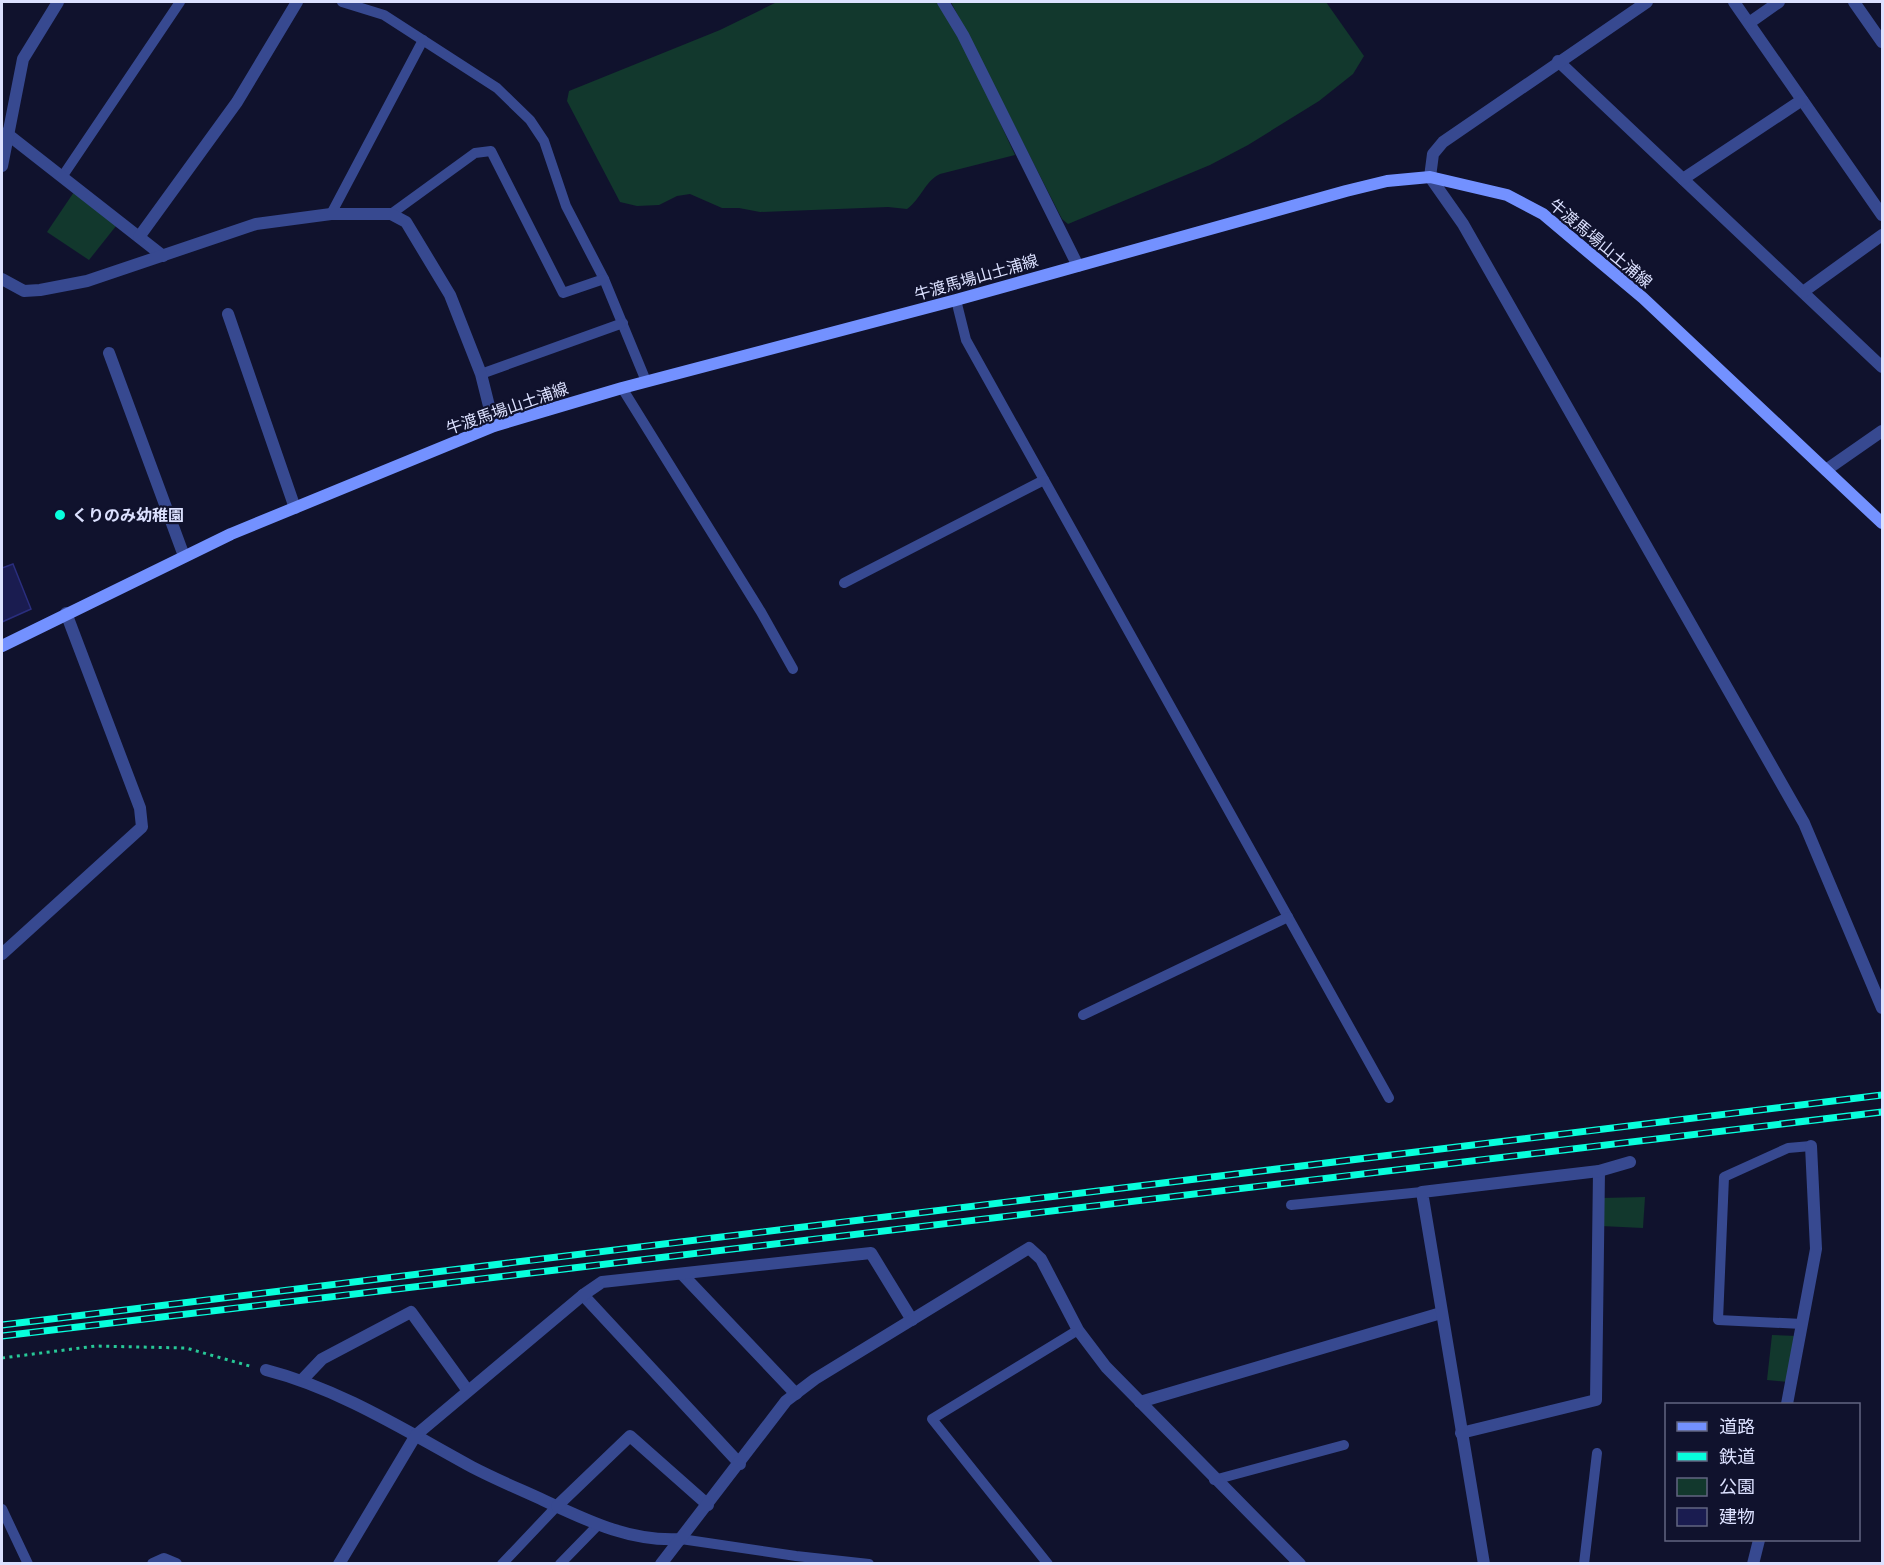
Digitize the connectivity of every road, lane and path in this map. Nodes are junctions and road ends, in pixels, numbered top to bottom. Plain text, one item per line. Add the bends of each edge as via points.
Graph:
1 (58, 2) edge
2 (180, 2) edge
3 (297, 2) edge
4 (342, 2) edge
5 (943, 2) edge
6 (1647, 2) edge
7 (1734, 2) edge
8 (1779, 2) edge
9 (1854, 2) edge
10 (1749, 23) junction
11 (423, 40) junction
12 (1882, 42) edge
13 (1558, 61) junction
14 (1802, 100) junction
15 (6, 133) junction
16 (2, 166) edge
17 (62, 177) junction
18 (1430, 177) junction
19 (1683, 179) junction
20 (331, 214) junction
21 (391, 214) junction
22 (1882, 215) edge
23 (1882, 235) edge
24 (139, 237) junction
25 (163, 256) junction
26 (1078, 266) junction
27 (2, 279) edge
28 (604, 279) junction
29 (1803, 292) junction
30 (956, 300) junction
31 (228, 314) dead end
32 (623, 323) junction
33 (109, 353) dead end
34 (1882, 367) edge
35 (481, 374) junction
36 (646, 381) junction
37 (622, 388) junction
38 (494, 426) junction
39 (1882, 431) edge
40 (1826, 470) junction
41 (1044, 480) junction
42 (295, 508) junction
43 (1882, 523) edge
44 (184, 556) junction
45 (844, 583) dead end
46 (66, 613) junction
47 (2, 646) edge
48 (793, 669) dead end
49 (1288, 917) junction
50 (2, 954) edge
51 (1882, 1008) edge
52 (1083, 1016) dead end
53 (1389, 1098) dead end
54 (1811, 1146) joint
55 (1630, 1162) dead end
56 (1599, 1171) junction
57 (1422, 1192) junction
58 (1291, 1205) dead end
59 (682, 1274) junction
60 (583, 1295) junction
61 (1441, 1313) junction
62 (912, 1320) junction
63 (1802, 1324) junction
64 (1078, 1330) junction
65 (2, 1358) edge
66 (266, 1370) joint
67 (303, 1380) junction
68 (468, 1391) junction
69 (795, 1394) junction
70 (1140, 1402) junction
71 (1787, 1403) edge
72 (1461, 1433) junction
73 (416, 1434) junction
74 (1344, 1445) dead end
75 (1597, 1453) dead end
76 (740, 1464) junction
77 (1214, 1479) junction
78 (708, 1505) junction
79 (557, 1506) junction
80 (2, 1509) edge
81 (598, 1526) junction
82 (681, 1539) junction
83 (1758, 1541) edge
84 (28, 1563) edge
85 (153, 1563) edge
86 (176, 1563) edge
87 (339, 1563) edge
88 (502, 1563) edge
89 (560, 1563) edge
90 (661, 1563) edge
91 (869, 1563) edge
92 (1048, 1563) edge
93 (1300, 1563) edge
94 (1484, 1563) edge
95 (1584, 1563) edge
96 (1753, 1563) edge

1 - 15 street via 23,59
2 - 17 lane
3 - 24 street via 237,102
4 - 11 lane via 384,15
5 - 26 street
6 - 13 street
7 - 10 street
8 - 10 street
9 - 12 street
10 - 14 street
11 - 20 lane
11 - 28 lane via 496,88 530,120 544,141 566,206
13 - 18 street via 1443,142 1433,154
13 - 19 street
14 - 19 street
14 - 22 street
15 - 16 street
15 - 17 street
17 - 24 street
18 - 26 main road, 牛渡馬場山土浦線 via 1387,181 1346,191
18 - 40 main road, 牛渡馬場山土浦線 via 1508,195 1543,214 1643,298
18 - 51 street via 1463,224 1804,823
19 - 29 street
20 - 21 street
20 - 25 street via 256,224
21 - 28 lane via 476,153 491,151 563,293
21 - 35 street via 406,222 450,295
23 - 29 street
24 - 25 street
25 - 27 street via 87,281 40,290 24,291
26 - 30 main road, 牛渡馬場山土浦線
28 - 32 lane
29 - 34 street
30 - 36 main road, 牛渡馬場山土浦線
30 - 41 lane via 966,340
31 - 42 street
32 - 35 lane
32 - 36 lane
33 - 44 street
35 - 38 street
36 - 37 main road, 牛渡馬場山土浦線
37 - 38 main road, 牛渡馬場山土浦線
37 - 48 lane
38 - 42 main road, 牛渡馬場山土浦線
39 - 40 street
40 - 43 main road, 牛渡馬場山土浦線
41 - 45 lane
41 - 49 lane
42 - 44 main road, 牛渡馬場山土浦線
44 - 46 main road, 牛渡馬場山土浦線
46 - 47 main road, 牛渡馬場山土浦線
46 - 50 street via 140,808 142,827
49 - 52 lane
49 - 53 lane
54 - 63 street via 1816,1249
54 - 63 lane via 1788,1148 1724,1177 1718,1320
55 - 56 street
56 - 57 street
56 - 72 street via 1596,1400
57 - 58 lane
57 - 61 street
59 - 60 street via 602,1282
59 - 62 street via 871,1253
59 - 69 street
60 - 68 street
60 - 76 street
61 - 70 street
61 - 72 street
62 - 64 street via 1029,1248 1041,1259
62 - 69 street
63 - 71 street
64 - 70 street
64 - 92 lane via 932,1419
65 - 66 path via 96,1346 186,1348
66 - 67 street
67 - 68 street via 322,1359 411,1312
67 - 73 street
68 - 73 street
69 - 76 street
70 - 77 street
72 - 94 street
73 - 79 street via 474,1468
73 - 87 street
74 - 77 lane
75 - 95 lane
76 - 78 street
77 - 93 street
78 - 79 street via 630,1436
78 - 82 street
79 - 81 street
79 - 88 lane
80 - 84 lane
81 - 82 street via 658,1540
81 - 89 lane
82 - 90 street
82 - 91 lane
83 - 96 street
85 - 86 street via 164,1559

